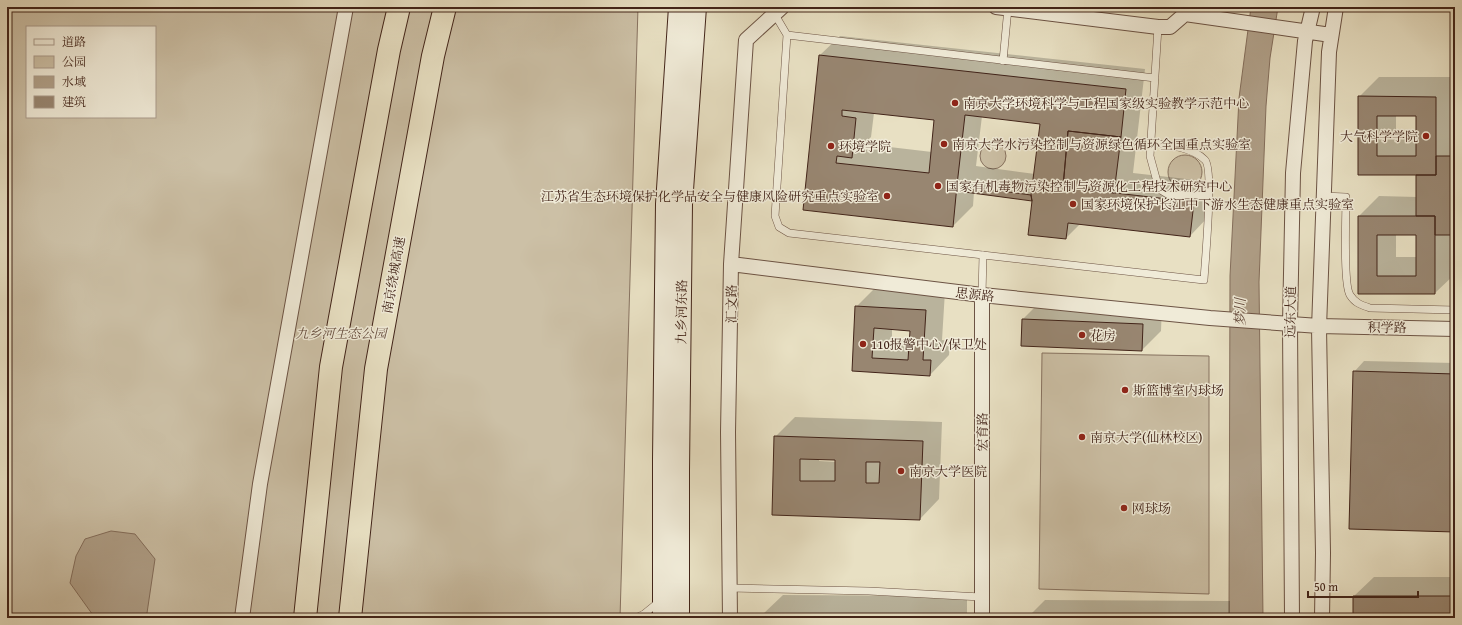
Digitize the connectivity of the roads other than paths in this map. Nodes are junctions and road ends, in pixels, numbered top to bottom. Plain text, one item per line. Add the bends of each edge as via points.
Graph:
1 (346, 7) edge
2 (399, 7) edge
3 (445, 7) edge
4 (679, 7) edge
5 (696, 7) edge
6 (1313, 7) edge
7 (1336, 7) edge
8 (1002, 8) edge
9 (778, 10) edge
10 (1183, 11) edge
11 (1158, 27) junction
12 (1307, 32) junction
13 (787, 35) junction
14 (1331, 35) junction
15 (1003, 61) junction
16 (1155, 78) junction
17 (1150, 143) junction
18 (1209, 195) junction
19 (1323, 196) junction
20 (983, 255) junction
21 (731, 264) junction
22 (982, 295) junction
23 (1455, 310) edge
24 (1273, 323) joint
25 (1290, 324) junction
26 (1319, 326) junction
27 (1455, 329) edge
28 (730, 588) junction
29 (981, 597) junction
30 (663, 598) junction
31 (242, 618) edge
32 (305, 618) edge
33 (350, 618) edge
34 (636, 618) edge
35 (663, 618) edge
36 (679, 618) edge
37 (730, 618) edge
38 (982, 618) edge
39 (1292, 618) edge
40 (1322, 618) edge

1 - 31 street via 260,484
2 - 32 highway via 331,367
3 - 33 highway, 南京绕城高速 via 433,56 376,369
4 - 30 main road, 九乡河东路 via 666,204
5 - 36 main road, 九乡河东路 via 682,204
6 - 12 street, 远东大道
7 - 14 street
8 - 11 street
8 - 15 lane
9 - 13 lane
9 - 21 street, 汇文路 via 746,40
10 - 11 street via 1170,28
10 - 12 street
11 - 16 lane
12 - 14 street
12 - 25 street, 远东大道 via 1293,173
13 - 15 lane
13 - 20 lane via 775,216 779,227 789,233
14 - 19 street
15 - 16 lane
16 - 17 lane
17 - 18 lane via 1196,153 1207,161
17 - 18 lane via 1150,156 1158,189 1169,195
18 - 20 lane via 1204,280
19 - 23 lane via 1346,197 1346,280 1349,294 1357,304 1370,308
19 - 26 street
20 - 22 lane
21 - 22 street, 思源路
21 - 28 street, 汇文路 via 728,432
22 - 24 street, 思源路
22 - 29 street, 宏育路
24 - 25 street, 积学路
25 - 26 street, 积学路
25 - 39 street, 远东大道
26 - 27 street, 积学路
26 - 40 street
28 - 29 lane
28 - 37 street, 汇文路
29 - 38 street, 宏育路
30 - 34 lane
30 - 35 main road, 九乡河东路

